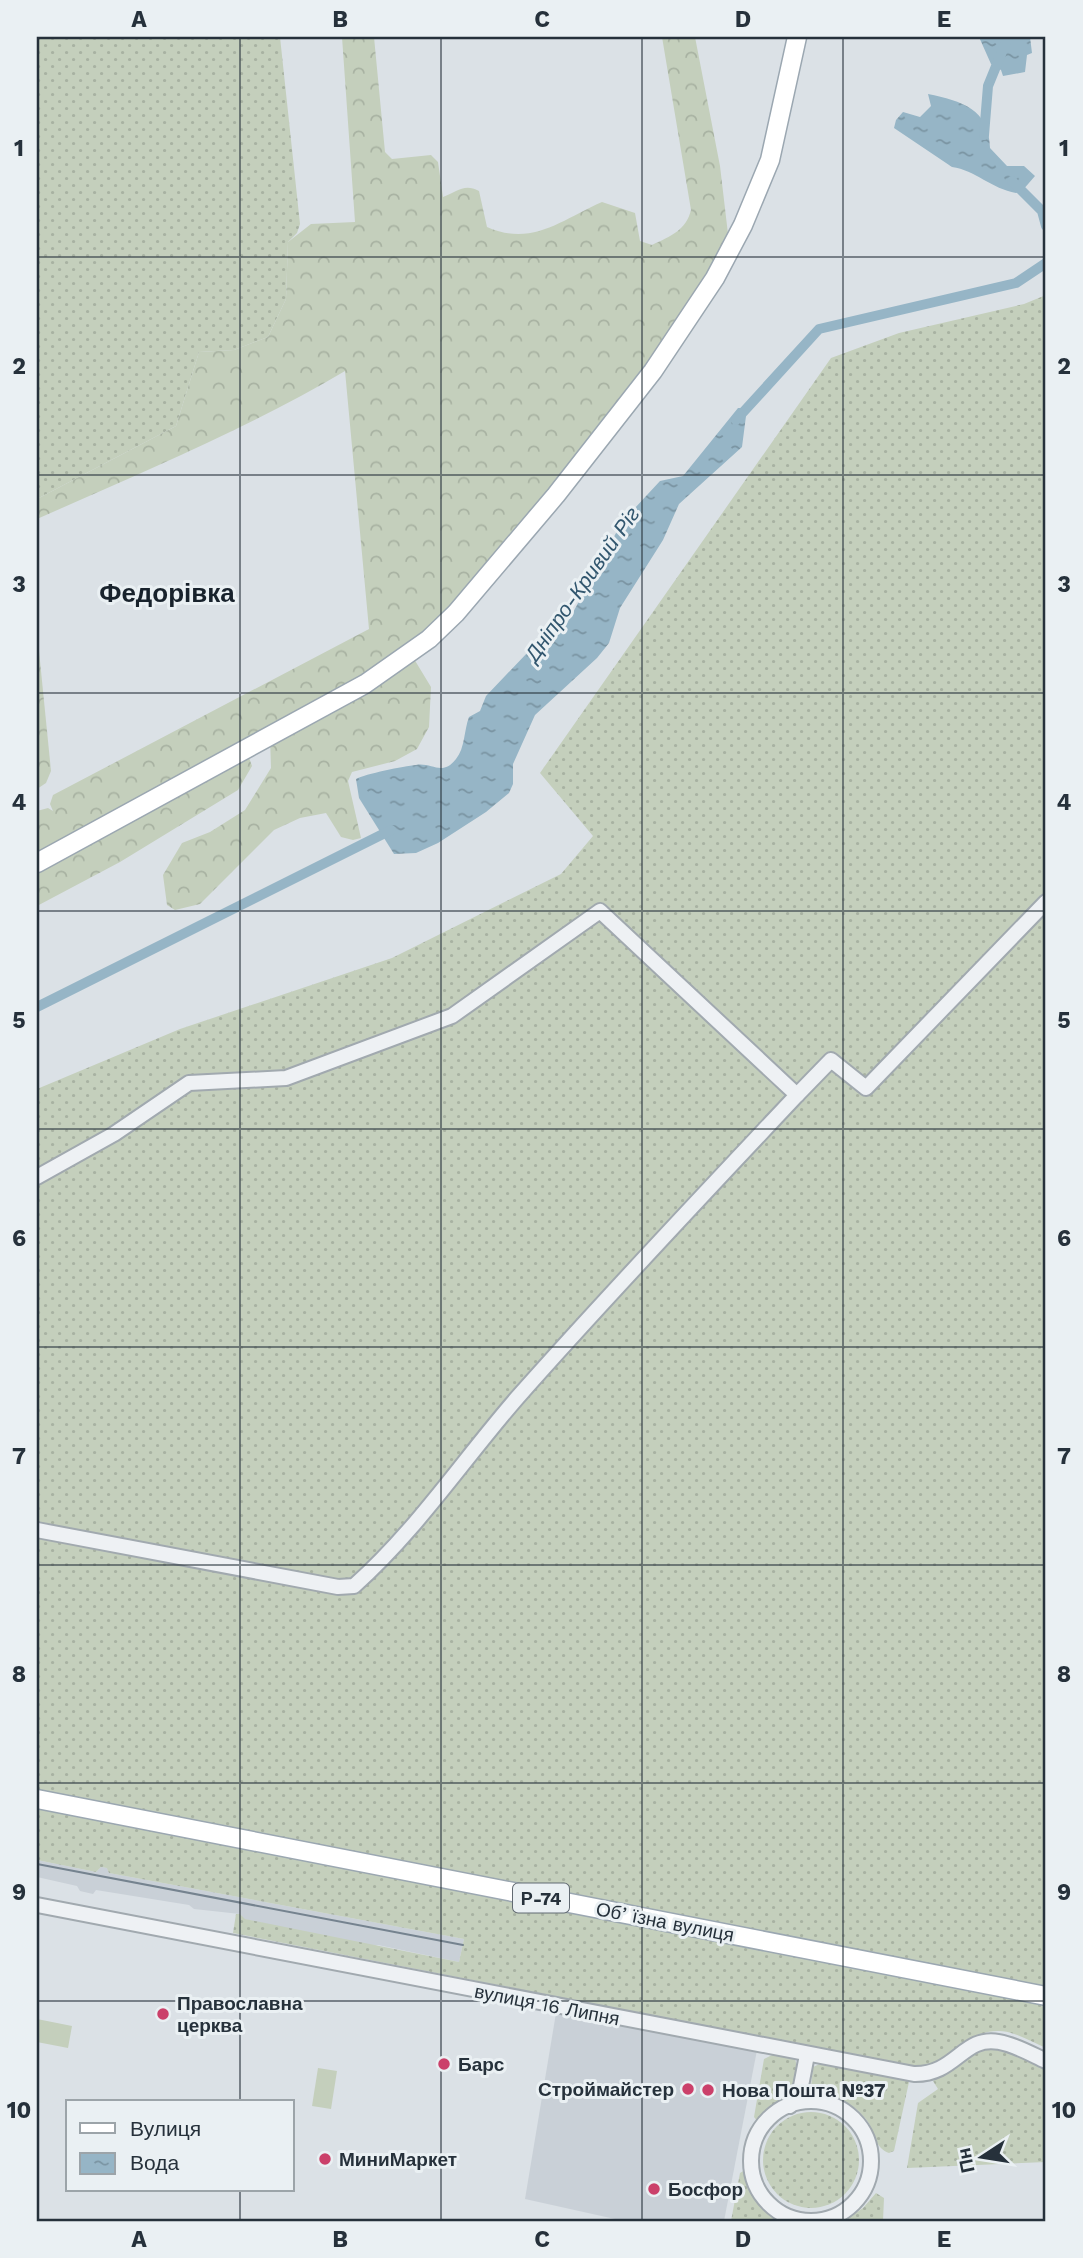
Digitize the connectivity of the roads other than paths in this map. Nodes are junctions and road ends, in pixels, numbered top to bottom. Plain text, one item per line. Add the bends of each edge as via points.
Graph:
1 (797, 37) edge
2 (37, 863) edge
3 (1046, 902) edge
4 (797, 1095) junction
5 (37, 1177) edge
6 (37, 1530) edge
7 (37, 1799) edge
8 (37, 1905) edge
9 (1046, 1996) edge
10 (807, 2055) junction
11 (1046, 2061) edge
12 (803, 2078) junction
13 (817, 2102) junction
14 (790, 2105) junction

1 - 2 main road via 770,160 715,278 653,371 456,613 429,639 365,684
3 - 4 street via 866,1088 831,1060
4 - 5 street via 600,911 452,1016 286,1077 189,1083 114,1134
4 - 6 street via 549,1362 354,1586 338,1587
7 - 9 main road, Обʼїзна вулиця / Р-74
8 - 10 street, вулиця 16 Липня
10 - 11 street, вулиця 16 Липня via 930,2075 986,2041
10 - 12 street
12 - 13 street
12 - 14 street
13 - 14 street
13 - 14 street via 841,2109 859,2126 871,2164 856,2202 820,2221 780,2212 761,2194 754,2178 752,2160 758,2135 768,2120

